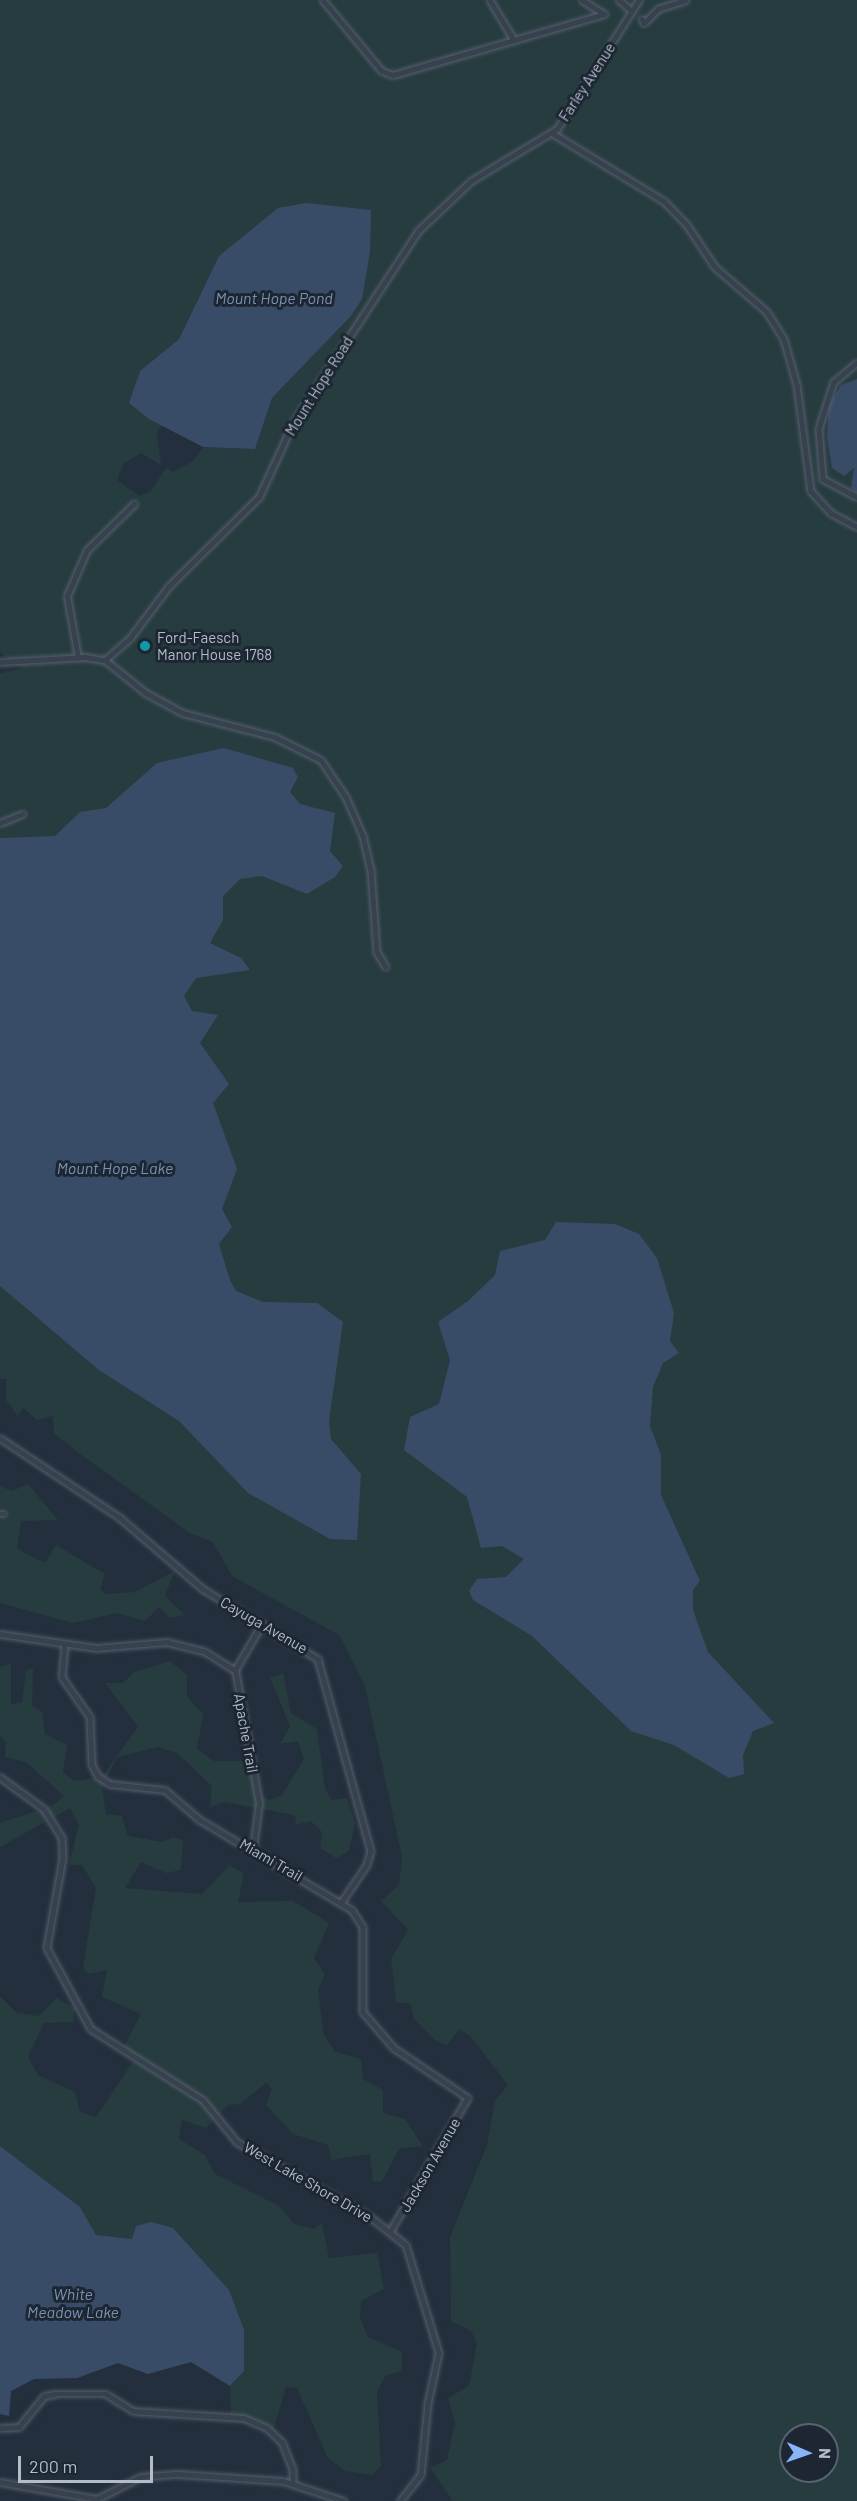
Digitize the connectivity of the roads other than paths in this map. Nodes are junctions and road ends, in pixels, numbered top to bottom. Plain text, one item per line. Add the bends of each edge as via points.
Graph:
1 (323, 0) edge
2 (490, 0) edge
3 (582, 0) edge
4 (619, 0) edge
5 (639, 0) edge
6 (686, 0) edge
7 (631, 13) junction
8 (642, 19) dead end
9 (514, 39) junction
10 (552, 133) junction
11 (857, 363) edge
12 (857, 497) edge
13 (134, 504) dead end
14 (857, 527) edge
15 (78, 658) junction
16 (105, 660) junction
17 (0, 662) edge
18 (22, 814) dead end
19 (0, 823) edge
20 (386, 967) dead end
21 (0, 1438) edge
22 (262, 1624) junction
23 (0, 1634) edge
24 (65, 1645) junction
25 (235, 1670) junction
26 (0, 1777) edge
27 (253, 1848) junction
28 (342, 1902) junction
29 (468, 2099) joint
30 (392, 2231) junction
31 (0, 2428) edge
32 (0, 2482) edge
33 (293, 2483) junction
34 (104, 2499) edge
35 (408, 2499) edge
36 (344, 2501) edge
37 (401, 2501) edge

1 - 9 street via 382,71 393,75
2 - 9 street
3 - 9 street via 604,14
4 - 7 street
5 - 7 street, Farley Avenue
6 - 8 street via 658,9 644,23
7 - 10 street, Farley Avenue
10 - 14 street via 664,201 687,225 715,267 768,312 784,339 797,385 811,491 831,513
10 - 16 street, Mount Hope Road via 471,181 418,231 293,423 259,497 169,586 130,638
11 - 12 street via 834,382 821,414 820,433 823,479
13 - 15 street via 87,550 67,596
15 - 16 street
15 - 17 street
16 - 20 street via 132,684 183,713 274,737 321,760 339,785 363,836 371,870 377,952
18 - 19 street
21 - 22 street, Cayuga Avenue via 119,1517 203,1588
22 - 25 street
22 - 28 street, Cayuga Avenue via 315,1655 323,1672 371,1851 367,1865
23 - 24 street
24 - 25 street via 106,1648 167,1641 204,1651
24 - 27 street, Miami Trail via 62,1677 90,1717 92,1765 98,1776 110,1784 161,1788 200,1820
25 - 27 street, Apache Trail via 259,1803
26 - 30 street, West Lake Shore Drive via 44,1809 62,1838 63,1858 47,1948 92,2029 203,2100 237,2142
27 - 28 street, Miami Trail
28 - 29 street, Miami Trail via 363,1927 360,2001 368,2020 394,2048
29 - 30 street, Jackson Avenue
30 - 35 street, West Lake Shore Drive via 410,2253 439,2353 428,2404 423,2469
31 - 33 street via 19,2427 44,2396 55,2394 106,2394 133,2411 244,2418 267,2428 282,2442
32 - 34 street
33 - 34 street via 152,2474 135,2478
33 - 36 street
35 - 37 street

